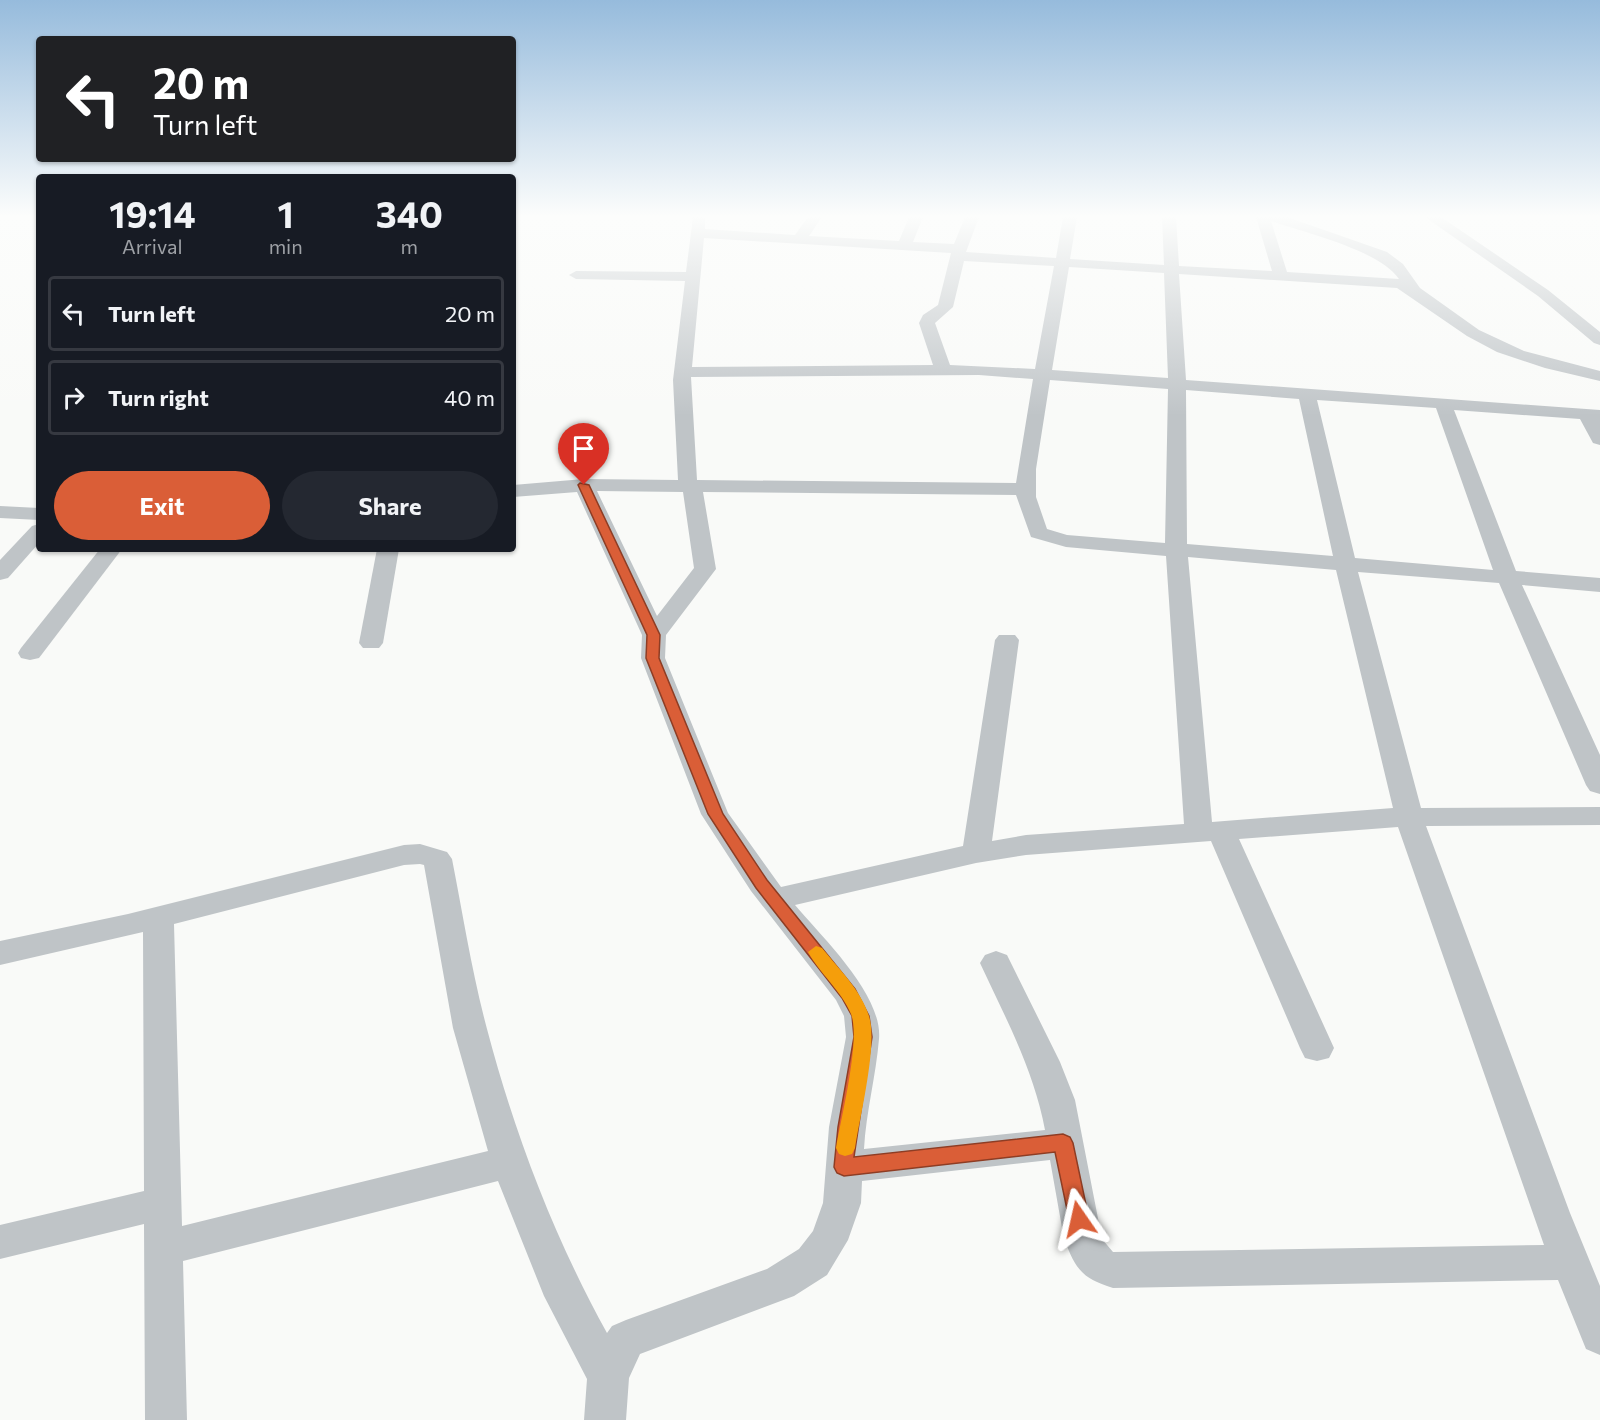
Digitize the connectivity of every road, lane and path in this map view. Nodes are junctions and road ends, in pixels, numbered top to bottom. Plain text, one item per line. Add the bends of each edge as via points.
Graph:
1 (690, 283) edge
2 (951, 283) edge
3 (1058, 283) edge
4 (1172, 283) edge
5 (1389, 283) edge
6 (1409, 283) edge
7 (1529, 283) edge
8 (1413, 289) junction
9 (1600, 340) edge
10 (943, 369) junction
11 (683, 372) junction
12 (1042, 374) junction
13 (1600, 376) edge
14 (1176, 384) junction
15 (1307, 394) junction
16 (1443, 404) junction
17 (1593, 415) edge
18 (1600, 439) edge
19 (584, 485) junction
20 (689, 485) junction
21 (1026, 489) junction
22 (516, 491) edge
23 (0, 513) edge
24 (36, 514) edge
25 (36, 533) edge
26 (1176, 550) junction
27 (109, 552) edge
28 (387, 552) edge
29 (1345, 564) junction
30 (0, 573) edge
31 (1507, 577) junction
32 (1600, 585) edge
33 (654, 635) junction
34 (1007, 640) dead end
35 (371, 644) dead end
36 (30, 653) dead end
37 (1600, 784) edge
38 (1600, 816) edge
39 (1409, 818) junction
40 (1210, 830) junction
41 (976, 853) junction
42 (774, 899) junction
43 (158, 916) junction
44 (0, 953) edge
45 (996, 963) dead end
46 (1317, 1048) dead end
47 (1063, 1143) junction
48 (509, 1162) junction
49 (844, 1167) junction
50 (163, 1203) junction
51 (0, 1242) edge
52 (163, 1248) junction
53 (1570, 1262) junction
54 (1600, 1335) edge
55 (607, 1375) junction
56 (166, 1420) edge
57 (605, 1420) edge

1 - 11 street
2 - 10 street via 945,307 927,323
3 - 12 street
4 - 14 street
5 - 8 street
6 - 8 street
7 - 9 street
8 - 13 street via 1475,334 1554,366
10 - 11 street
10 - 12 street
11 - 20 street
12 - 14 street
12 - 21 street
14 - 15 street
14 - 26 street
15 - 16 street
15 - 29 street
16 - 17 street
16 - 31 street
17 - 18 street
19 - 20 street
19 - 22 street
19 - 33 street
20 - 21 street
20 - 33 street via 705,569
21 - 26 street via 1033,522 1038,533 1045,536
23 - 24 street
25 - 30 street
26 - 29 street
26 - 40 street
27 - 36 street
28 - 35 street
29 - 31 street
29 - 39 street
31 - 32 street
31 - 37 street
33 - 42 street via 653,658 716,814
34 - 41 street
38 - 39 street
39 - 40 street
39 - 53 street
40 - 41 street via 1026,845
40 - 46 street
41 - 42 street
42 - 49 street via 849,993 860,1016 863,1037
43 - 44 street
43 - 48 street via 404,855 437,859 470,1028
43 - 50 street
45 - 47 street via 1043,1062 1057,1100
47 - 49 street
47 - 53 street via 1083,1239 1091,1259 1100,1267 1113,1270
48 - 52 street
48 - 55 street via 558,1283
49 - 55 street via 842,1203 829,1240 813,1262 780,1282 626,1340
50 - 51 street
50 - 52 street
52 - 56 street
53 - 54 street
55 - 57 street

